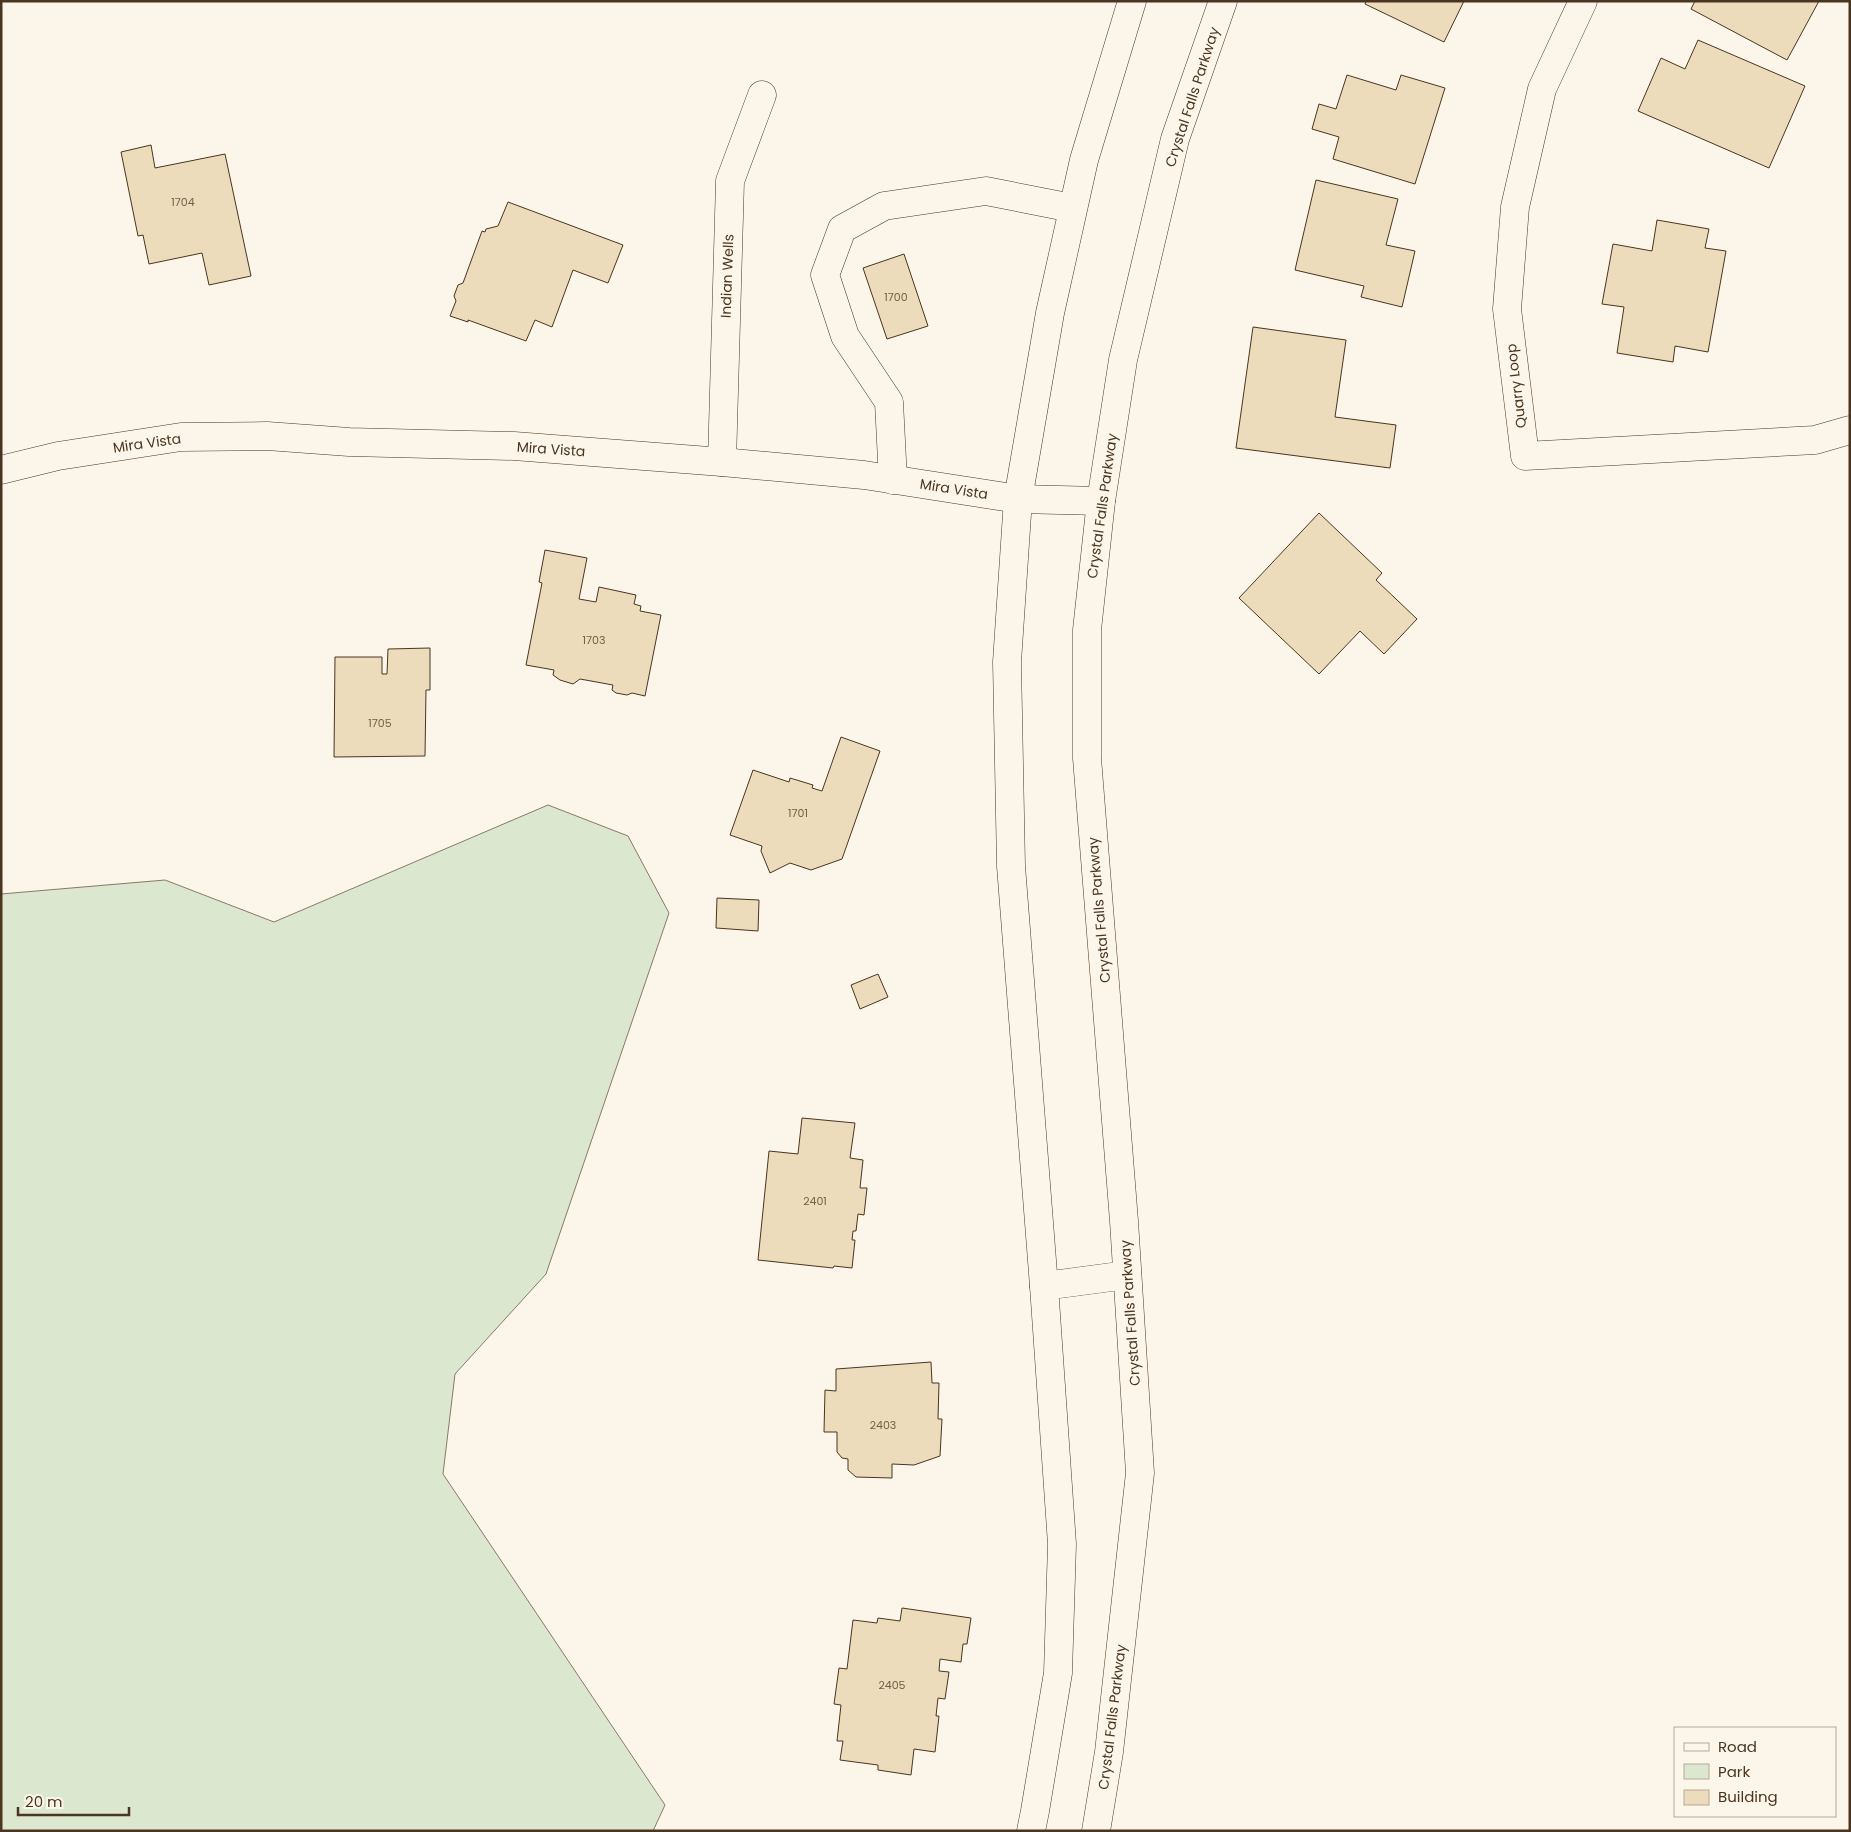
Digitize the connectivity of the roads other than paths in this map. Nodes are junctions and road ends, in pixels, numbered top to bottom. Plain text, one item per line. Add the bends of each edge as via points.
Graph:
1 (1132, 1) edge
2 (1223, 1) edge
3 (1583, 1) edge
4 (762, 95) dead end
5 (1072, 208) junction
6 (1850, 430) edge
7 (722, 462) junction
8 (1, 470) edge
9 (892, 480) junction
10 (1018, 499) junction
11 (1101, 501) junction
12 (1128, 1275) junction
13 (1044, 1286) junction
14 (1031, 1831) edge
15 (1096, 1831) edge

1 - 5 street
2 - 11 street, Crystal Falls Parkway via 1175,139 1123,360
3 - 6 street, Quarry Loop via 1542,89 1515,207 1507,310 1525,456 1815,440
4 - 7 street, Indian Wells via 730,182
5 - 9 street via 986,191 884,206 842,229 825,275 845,336 889,402
5 - 10 street
7 - 8 street, Mira Vista via 514,446 349,442 267,436 181,437 58,456
7 - 9 street, Mira Vista
9 - 10 street, Mira Vista
10 - 11 street, Mira Vista
10 - 13 street via 1007,662 1011,866
11 - 12 street, Crystal Falls Parkway via 1087,630 1087,758
12 - 13 street
12 - 15 street, Crystal Falls Parkway via 1140,1473 1109,1752
13 - 14 street via 1062,1544 1058,1673

